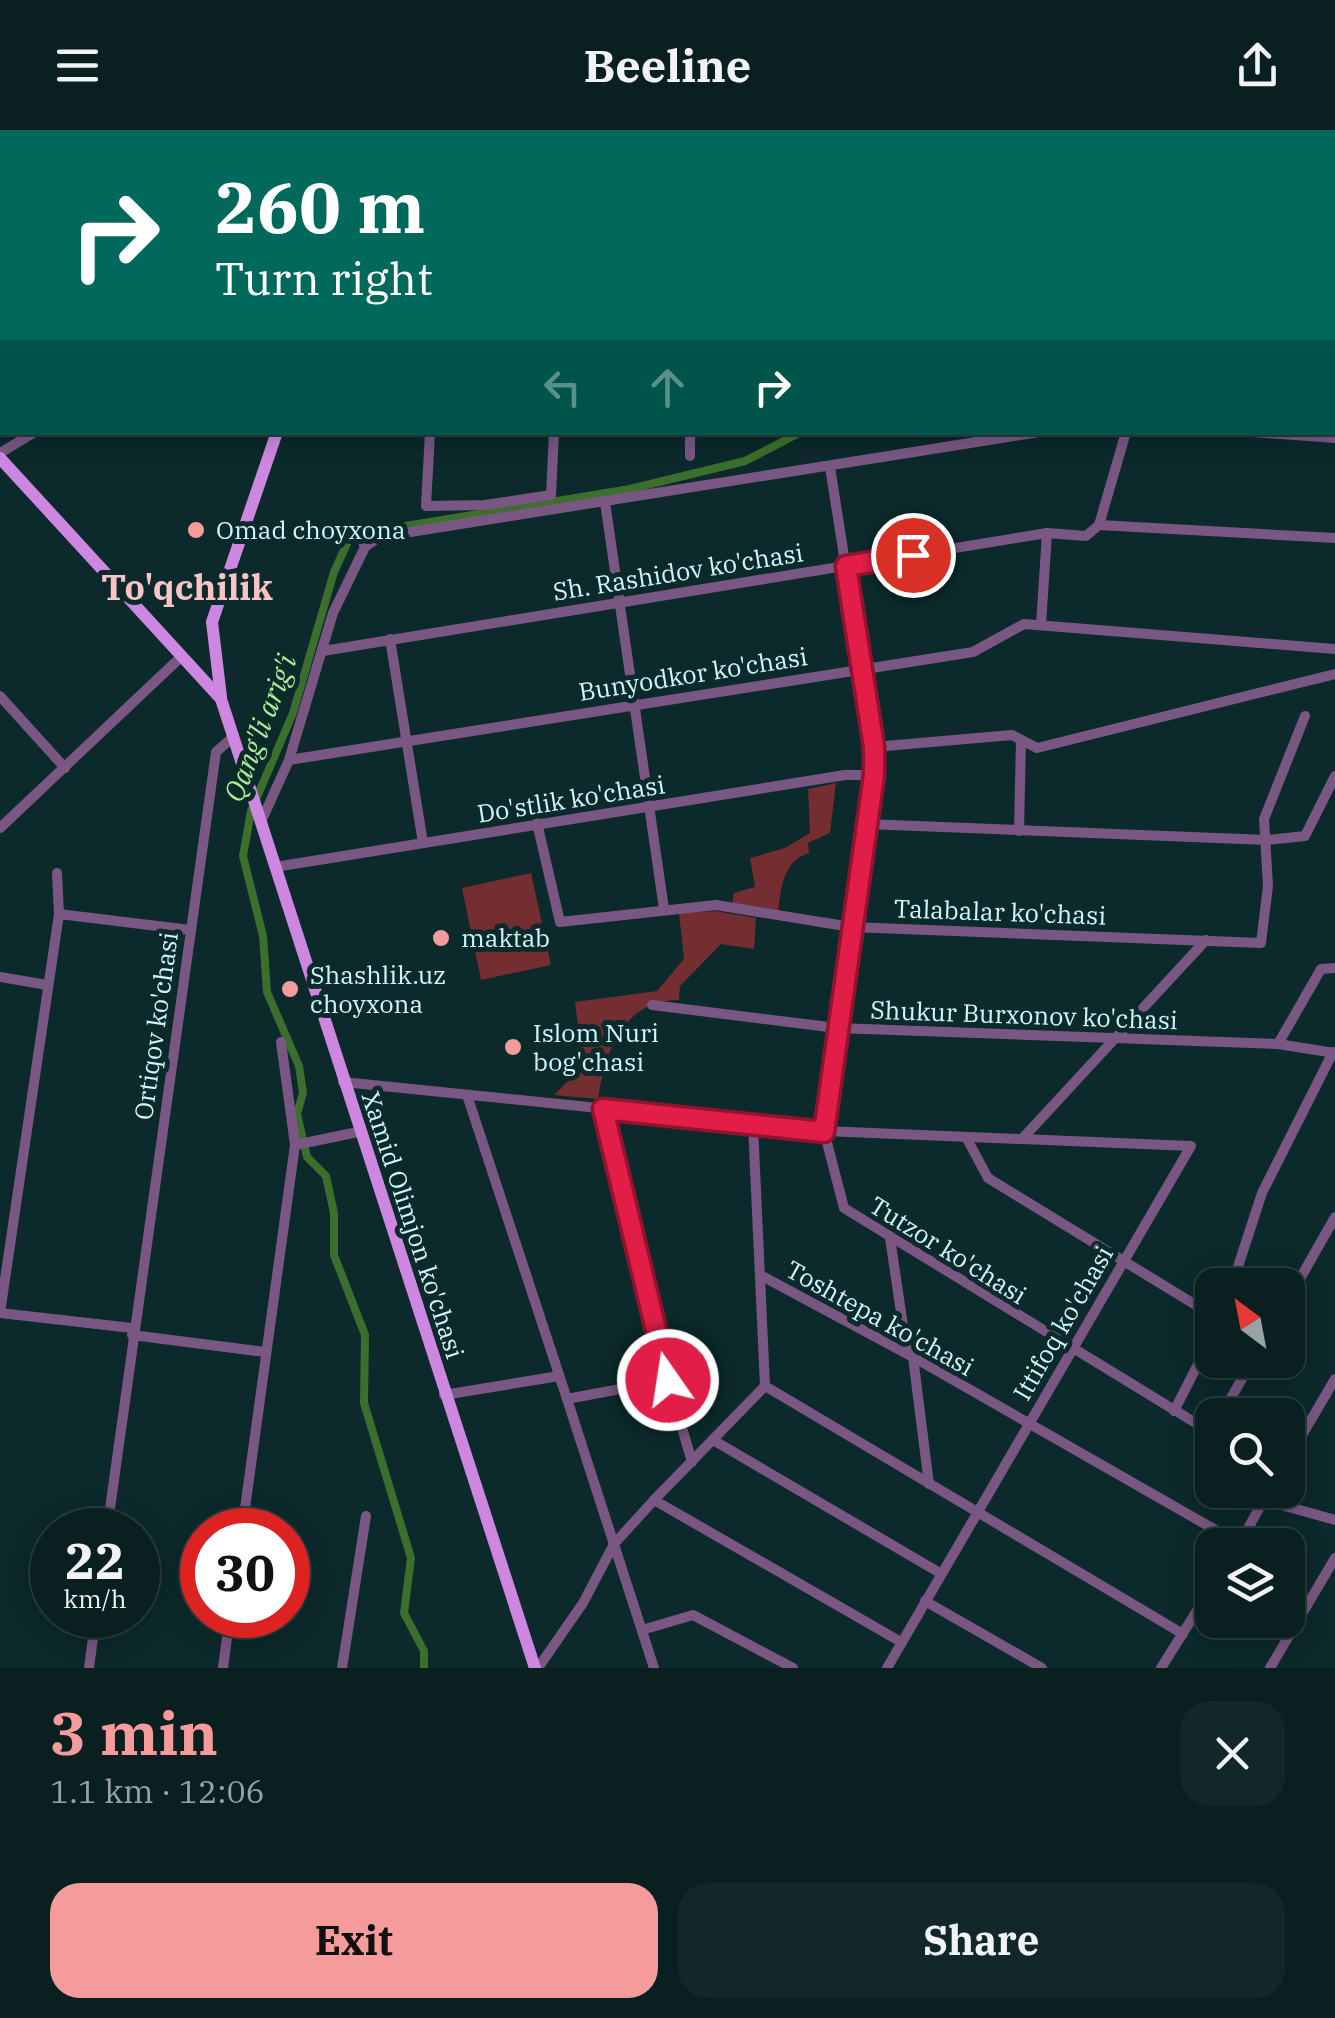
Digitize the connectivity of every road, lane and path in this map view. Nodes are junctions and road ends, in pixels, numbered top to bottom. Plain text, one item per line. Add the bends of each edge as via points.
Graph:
1 (30, 435) edge
2 (276, 435) edge
3 (430, 435) edge
4 (554, 435) edge
5 (690, 435) edge
6 (1021, 435) edge
7 (1125, 435) edge
8 (1294, 435) edge
9 (1335, 438) edge
10 (690, 456) dead end
11 (1, 459) edge
12 (830, 467) junction
13 (605, 502) junction
14 (1099, 526) junction
15 (1047, 534) junction
16 (1335, 538) edge
17 (846, 566) junction
18 (618, 602) junction
19 (1041, 625) junction
20 (390, 639) junction
21 (1335, 649) edge
22 (323, 651) junction
23 (182, 656) junction
24 (862, 668) junction
25 (1335, 674) edge
26 (0, 696) edge
27 (221, 699) junction
28 (634, 704) junction
29 (1305, 716) dead end
30 (234, 737) junction
31 (406, 738) junction
32 (1021, 740) junction
33 (874, 747) junction
34 (290, 760) junction
35 (66, 768) junction
36 (874, 775) junction
37 (1335, 776) edge
38 (650, 806) junction
39 (259, 816) junction
40 (537, 823) junction
41 (868, 824) junction
42 (0, 828) edge
43 (1019, 830) junction
44 (1267, 840) junction
45 (423, 843) junction
46 (275, 866) junction
47 (57, 872) dead end
48 (664, 909) junction
49 (59, 914) junction
50 (851, 927) junction
51 (190, 930) junction
52 (1206, 940) junction
53 (1333, 967) edge
54 (0, 978) edge
55 (47, 985) junction
56 (652, 1005) dead end
57 (837, 1028) junction
58 (1118, 1038) junction
59 (281, 1042) dead end
60 (1278, 1044) junction
61 (1334, 1053) edge
62 (343, 1082) junction
63 (467, 1095) junction
64 (603, 1109) junction
65 (753, 1125) junction
66 (358, 1132) junction
67 (824, 1132) junction
68 (966, 1138) junction
69 (1022, 1139) junction
70 (301, 1143) junction
71 (1335, 1217) edge
72 (890, 1238) junction
73 (1123, 1260) junction
74 (1237, 1268) edge
75 (1305, 1270) edge
76 (762, 1276) junction
77 (1195, 1304) edge
78 (0, 1312) edge
79 (132, 1331) junction
80 (1071, 1349) junction
81 (265, 1352) junction
82 (914, 1357) junction
83 (1195, 1370) edge
84 (559, 1376) junction
85 (1335, 1379) edge
86 (668, 1380) junction
87 (765, 1386) junction
88 (444, 1395) junction
89 (567, 1399) junction
90 (1174, 1410) junction
91 (1195, 1422) edge
92 (1028, 1423) junction
93 (1305, 1431) edge
94 (713, 1440) junction
95 (692, 1462) junction
96 (929, 1484) junction
97 (654, 1500) junction
98 (109, 1508) edge
99 (245, 1508) edge
100 (1302, 1508) edge
101 (974, 1513) junction
102 (366, 1516) dead end
103 (1335, 1520) edge
104 (1211, 1528) edge
105 (614, 1544) junction
106 (1335, 1558) edge
107 (940, 1573) junction
108 (924, 1602) junction
109 (1195, 1615) edge
110 (642, 1630) junction
111 (1183, 1634) junction
112 (93, 1638) edge
113 (227, 1638) edge
114 (901, 1642) junction
115 (89, 1668) edge
116 (224, 1668) edge
117 (342, 1668) edge
118 (536, 1668) edge
119 (654, 1668) edge
120 (793, 1668) edge
121 (887, 1668) edge
122 (1042, 1668) edge
123 (1162, 1668) edge
124 (1270, 1668) edge

1 - 11 street
2 - 27 main road via 212,622
3 - 4 street via 426,506 551,495
5 - 10 street
6 - 12 street
7 - 14 street
8 - 9 street
11 - 23 main road
12 - 13 street
12 - 17 street, Tutzor ko'chasi
13 - 18 street
13 - 22 street via 362,541
14 - 15 street, Sh. Rashidov ko'chasi via 1086,536
14 - 16 street, Sh. Rashidov ko'chasi
15 - 17 street, Sh. Rashidov ko'chasi
15 - 19 street
17 - 18 street, Sh. Rashidov ko'chasi
17 - 24 street, Tutzor ko'chasi
18 - 20 street, Sh. Rashidov ko'chasi
18 - 28 street
19 - 21 street, Bunyodkor ko'chasi
19 - 24 street, Bunyodkor ko'chasi via 1024,624 973,652
20 - 22 street, Sh. Rashidov ko'chasi
20 - 31 street
22 - 34 street
23 - 27 main road
23 - 35 street
24 - 28 street, Bunyodkor ko'chasi
24 - 33 street, Tutzor ko'chasi
25 - 32 street via 1037,748
26 - 35 street
27 - 30 main road
28 - 31 street, Bunyodkor ko'chasi
28 - 38 street
29 - 44 street via 1264,819
30 - 39 main road, Xamid Olimjon ko'chasi
30 - 51 street, Ortiqov ko'chasi via 216,752
31 - 34 street, Bunyodkor ko'chasi
31 - 45 street
32 - 33 street
32 - 43 street
33 - 36 street, Tutzor ko'chasi
34 - 39 street
35 - 42 street
36 - 38 street, Do'stlik ko'chasi
36 - 41 street, Tutzor ko'chasi
37 - 44 street via 1305,836
38 - 40 street, Do'stlik ko'chasi
38 - 48 street
39 - 46 main road, Xamid Olimjon ko'chasi
40 - 45 street, Do'stlik ko'chasi
40 - 48 street, Talabalar ko'chasi via 560,922
41 - 43 street
41 - 50 street, Tutzor ko'chasi
43 - 44 street
44 - 52 street, Talabalar ko'chasi via 1261,943
45 - 46 street, Do'stlik ko'chasi
46 - 62 main road, Xamid Olimjon ko'chasi
47 - 49 street
48 - 50 street, Talabalar ko'chasi via 716,905
49 - 51 street
49 - 55 street
50 - 52 street, Talabalar ko'chasi
50 - 57 street, Tutzor ko'chasi
51 - 79 street, Ortiqov ko'chasi
52 - 58 street
53 - 60 street via 1321,969
54 - 55 street
55 - 78 street
56 - 57 street, Shukur Burxonov ko'chasi
57 - 58 street, Shukur Burxonov ko'chasi
57 - 67 street, Tutzor ko'chasi
58 - 60 street, Shukur Burxonov ko'chasi
58 - 69 street
59 - 70 street
60 - 61 street, Shukur Burxonov ko'chasi
61 - 74 street via 1262,1192
62 - 63 street
62 - 66 main road, Xamid Olimjon ko'chasi
63 - 64 street
63 - 84 street
64 - 65 street
64 - 86 street
65 - 67 street
65 - 76 street
66 - 70 street
66 - 88 main road, Xamid Olimjon ko'chasi
67 - 68 street
67 - 72 street, Tutzor ko'chasi via 844,1208
68 - 69 street
68 - 73 street via 988,1178
69 - 73 street, Ittifoq ko'chasi via 1191,1146
70 - 81 street
71 - 75 street
72 - 80 street, Tutzor ko'chasi
72 - 82 street via 906,1346
73 - 77 street
73 - 80 street, Ittifoq ko'chasi
76 - 82 street, Toshtepa ko'chasi
76 - 87 street
78 - 79 street
79 - 81 street
79 - 98 street, Ortiqov ko'chasi
80 - 90 street, Tutzor ko'chasi
80 - 92 street, Ittifoq ko'chasi
81 - 99 street
82 - 92 street, Toshtepa ko'chasi
82 - 96 street
83 - 90 street
84 - 88 street
84 - 89 street
85 - 93 street
86 - 89 street
86 - 95 street
87 - 94 street
87 - 96 street
88 - 118 main road, Xamid Olimjon ko'chasi
89 - 105 street
90 - 91 street, Tutzor ko'chasi
92 - 101 street, Ittifoq ko'chasi
92 - 104 street, Toshtepa ko'chasi
94 - 95 street
94 - 107 street
95 - 97 street
96 - 101 street
97 - 105 street
97 - 114 street
100 - 103 street
101 - 107 street, Ittifoq ko'chasi
101 - 111 street
102 - 117 street
105 - 110 street
105 - 118 street via 583,1604
106 - 124 street
107 - 108 street, Ittifoq ko'chasi
108 - 114 street, Ittifoq ko'chasi
108 - 122 street
109 - 111 street
110 - 119 street
110 - 120 street via 693,1614
111 - 123 street
112 - 115 street
113 - 116 street
114 - 121 street, Ittifoq ko'chasi

